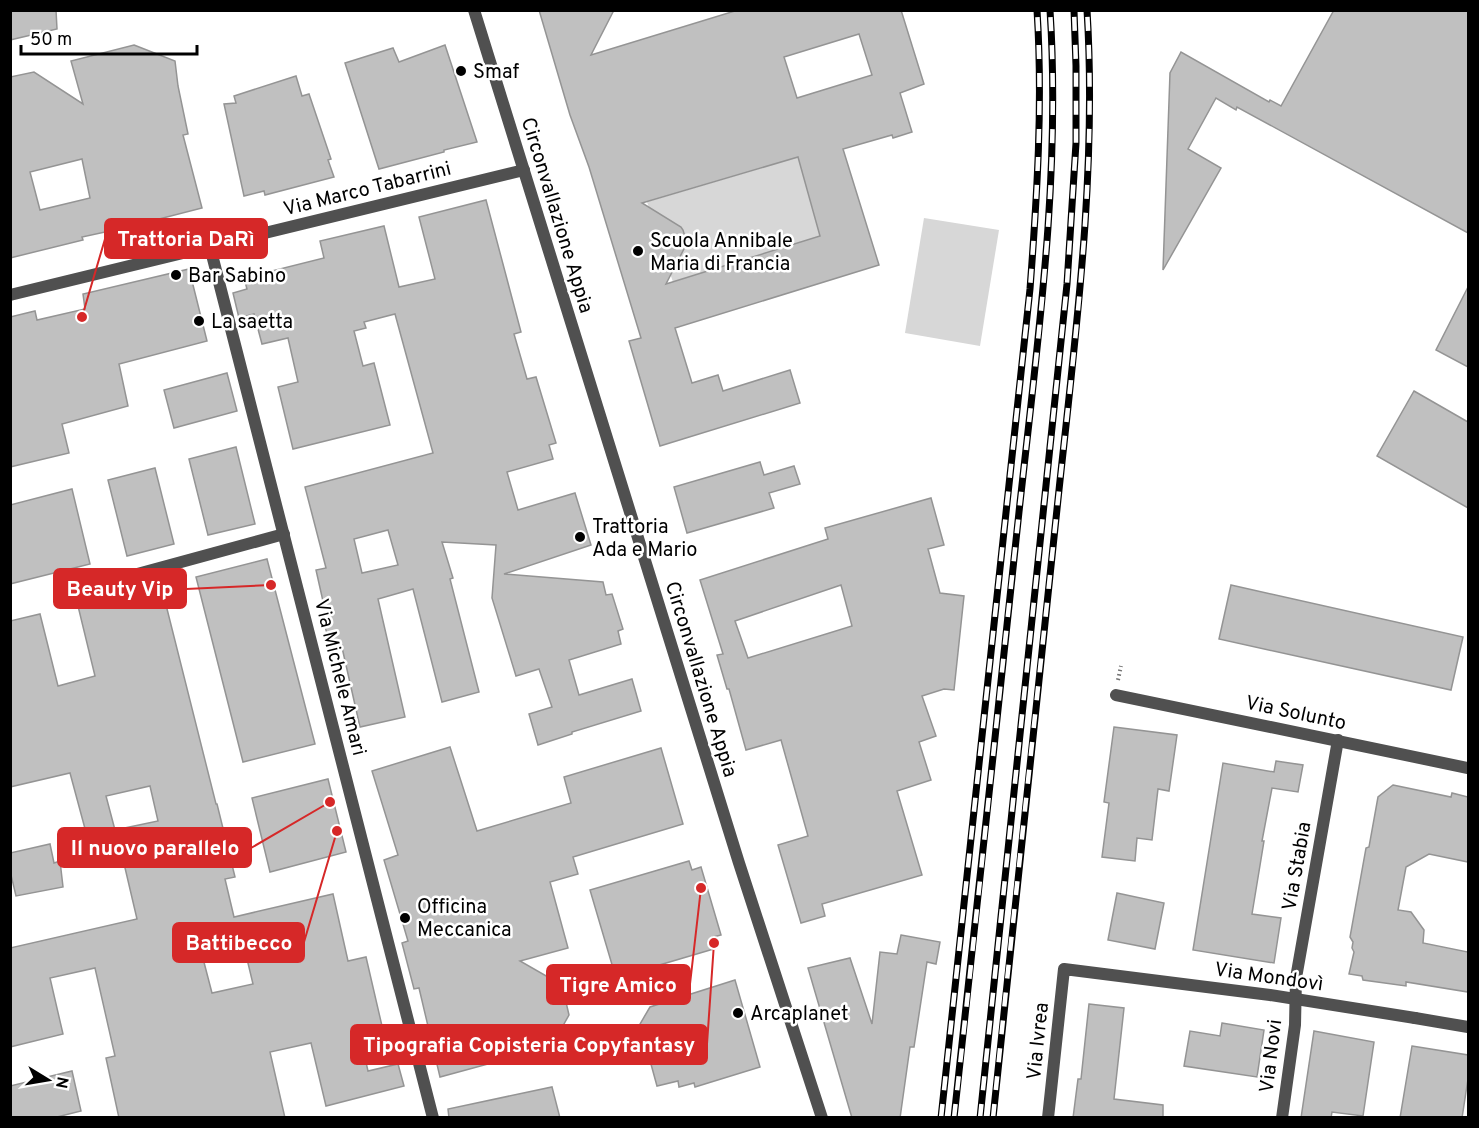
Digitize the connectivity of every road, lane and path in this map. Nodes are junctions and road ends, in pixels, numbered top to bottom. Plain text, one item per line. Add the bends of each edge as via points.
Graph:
1 (474, 10) edge
2 (524, 170) junction
3 (210, 247) junction
4 (10, 295) edge
5 (284, 534) junction
6 (130, 576) dead end
7 (1116, 695) dead end
8 (1338, 740) junction
9 (1468, 768) edge
10 (1064, 969) joint
11 (1295, 998) junction
12 (1468, 1027) edge
13 (433, 1118) edge
14 (822, 1118) edge
15 (1048, 1118) edge
16 (1282, 1118) edge

1 - 2 street, Circonvallazione Appia
2 - 3 street, Via Marco Tabarrini
2 - 14 street, Circonvallazione Appia via 735,852
3 - 4 street, Via Marco Tabarrini
3 - 5 street, Via Michele Amari
5 - 6 street
5 - 13 street, Via Michele Amari
7 - 8 street, Via Solunto
8 - 9 street, Via Solunto
8 - 11 street, Via Stabia
10 - 11 street, Via Mondovì
10 - 15 street, Via Ivrea
11 - 12 street, Via Mondovì
11 - 16 street, Via Novi

